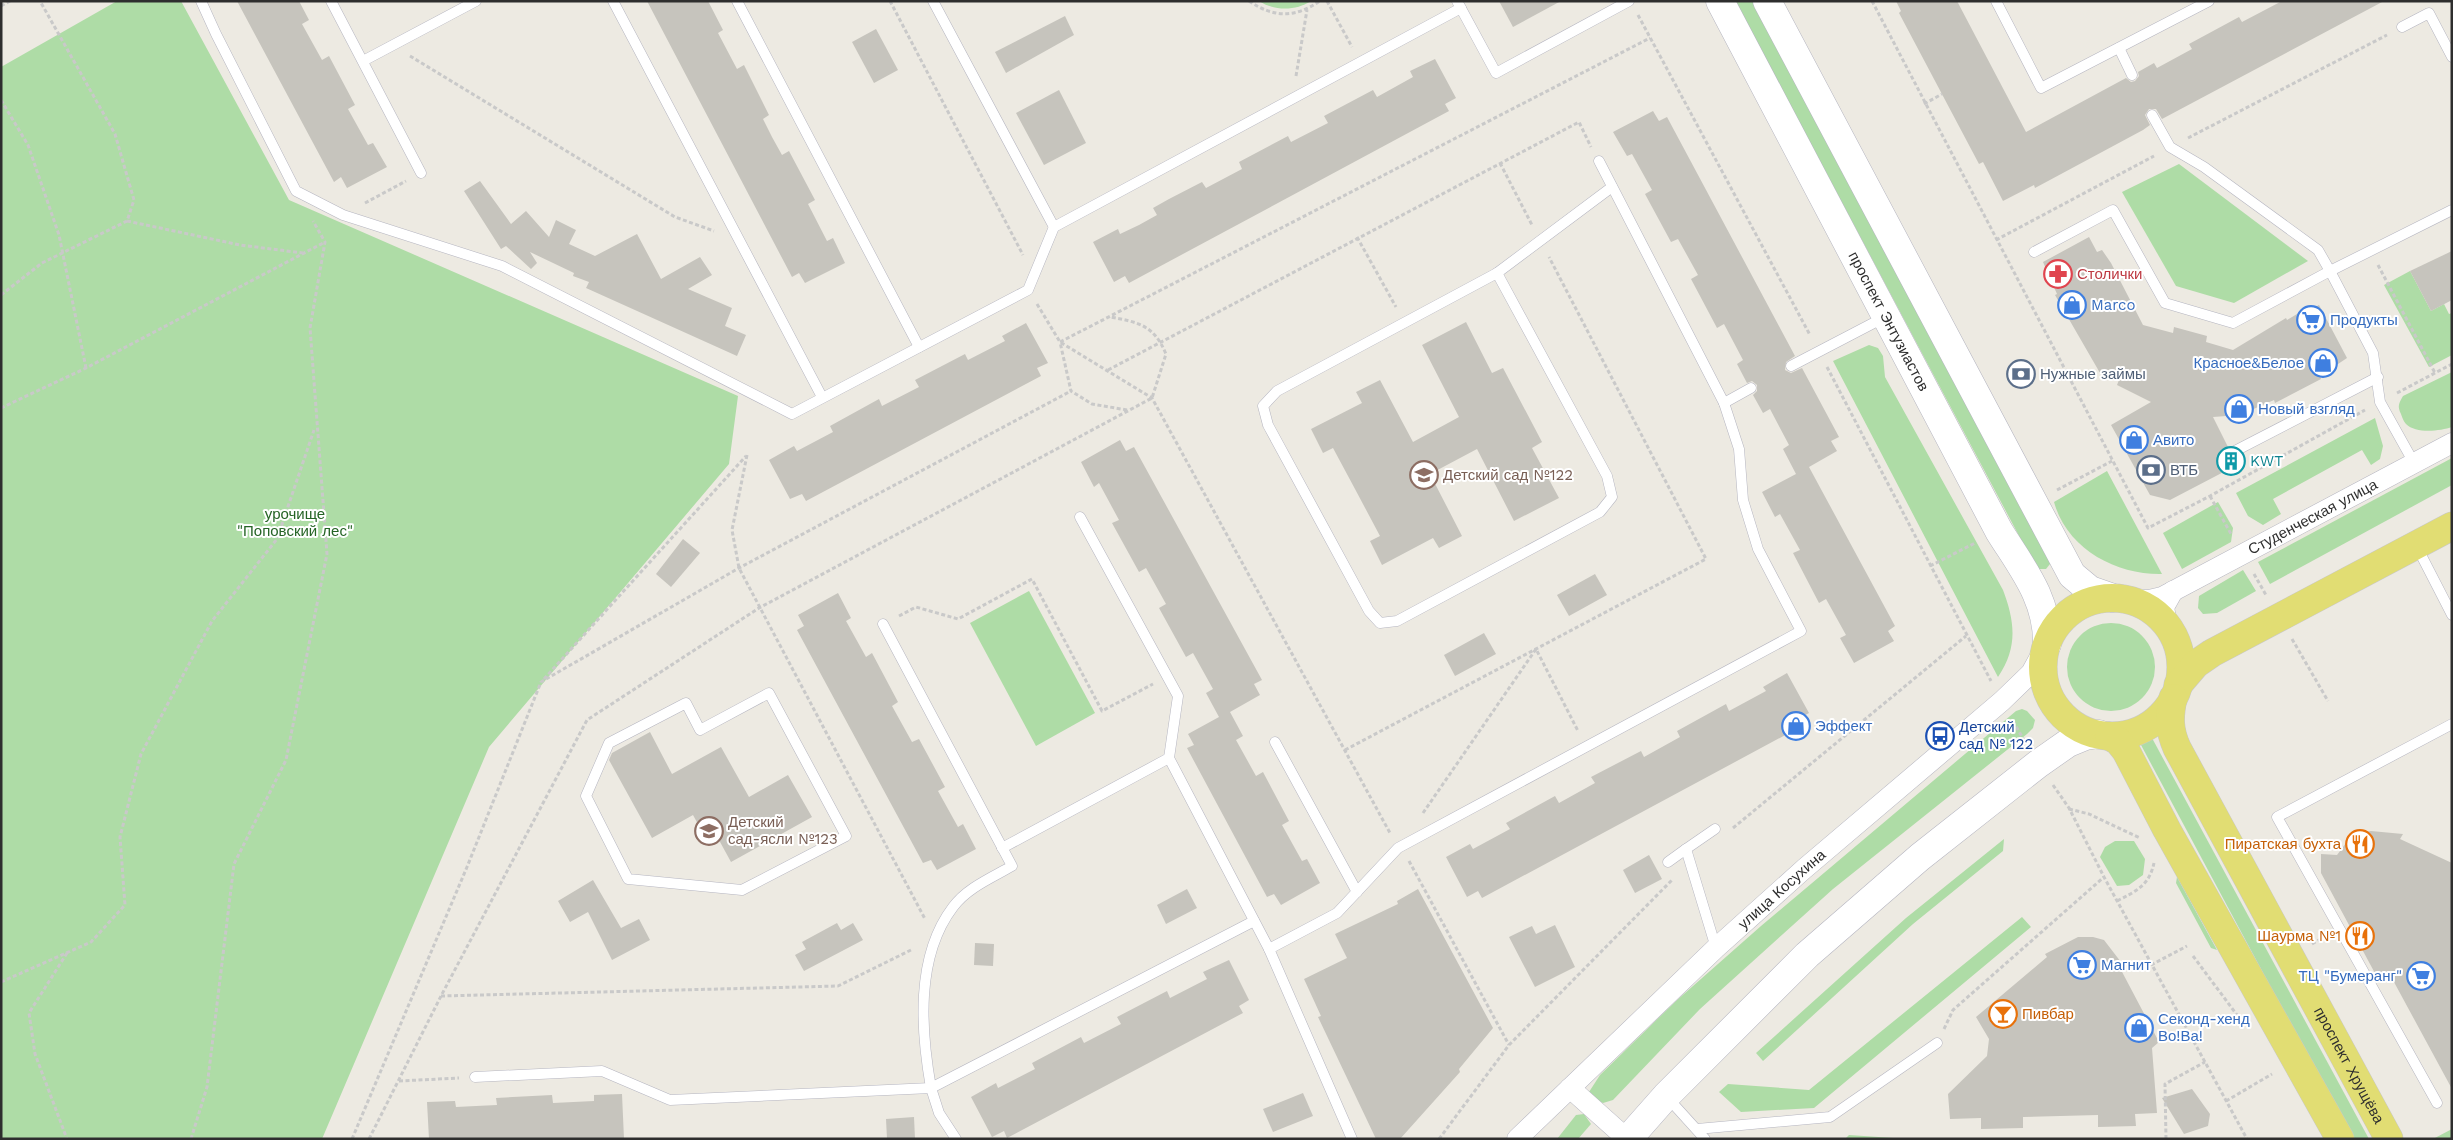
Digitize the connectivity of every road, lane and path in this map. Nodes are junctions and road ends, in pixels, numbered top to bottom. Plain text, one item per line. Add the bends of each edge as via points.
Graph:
1 (10, 1) edge
2 (40, 1) edge
3 (202, 1) edge
4 (331, 1) edge
5 (476, 1) edge
6 (613, 1) edge
7 (736, 1) edge
8 (890, 1) edge
9 (932, 1) edge
10 (1249, 1) edge
11 (1320, 1) edge
12 (1327, 1) edge
13 (1720, 1) edge
14 (1767, 1) edge
15 (1872, 1) edge
16 (1996, 1) edge
17 (2209, 1) edge
18 (1459, 5) edge
19 (1632, 5) edge
20 (1, 6) edge
21 (1307, 10) junction
22 (2402, 27) joint
23 (1650, 38) junction
24 (393, 45) junction
25 (2119, 48) junction
26 (2452, 57) edge
27 (363, 61) junction
28 (1360, 62) junction
29 (2132, 75) dead end
30 (1942, 94) dead end
31 (1, 100) edge
32 (1292, 100) junction
33 (1924, 104) junction
34 (2152, 115) dead end
35 (2170, 147) junction
36 (1599, 161) joint
37 (1500, 163) junction
38 (421, 173) joint
39 (1612, 187) junction
40 (296, 191) junction
41 (2452, 210) edge
42 (343, 215) junction
43 (126, 221) junction
44 (1054, 227) junction
45 (1358, 237) junction
46 (1996, 240) junction
47 (740, 241) junction
48 (1540, 241) junction
49 (325, 242) junction
50 (2371, 251) junction
51 (2034, 252) dead end
52 (62, 253) junction
53 (304, 253) junction
54 (2330, 272) junction
55 (1498, 273) junction
56 (1028, 290) junction
57 (1, 295) edge
58 (1110, 316) junction
59 (1886, 316) junction
60 (1404, 323) junction
61 (1060, 342) junction
62 (1161, 342) junction
63 (919, 347) junction
64 (1819, 352) junction
65 (2452, 364) edge
66 (1791, 366) dead end
67 (86, 368) junction
68 (1108, 370) junction
69 (2435, 373) junction
70 (2378, 376) junction
71 (1751, 388) dead end
72 (822, 397) junction
73 (1152, 398) junction
74 (1724, 402) junction
75 (2380, 402) junction
76 (1, 408) edge
77 (1128, 411) dead end
78 (314, 430) dead end
79 (2452, 443) edge
80 (2232, 452) dead end
81 (2414, 462) junction
82 (1080, 517) dead end
83 (2452, 526) edge
84 (2416, 545) junction
85 (2173, 591) junction
86 (2118, 598) junction
87 (2452, 615) edge
88 (883, 624) joint
89 (2171, 633) junction
90 (2046, 644) junction
91 (1536, 649) junction
92 (2212, 653) junction
93 (1167, 677) junction
94 (541, 682) dead end
95 (2176, 692) junction
96 (2002, 701) junction
97 (2452, 724) edge
98 (2104, 735) junction
99 (1275, 742) dead end
100 (610, 743) joint
101 (1586, 747) junction
102 (1345, 750) junction
103 (1169, 758) junction
104 (2038, 764) junction
105 (2069, 808) junction
106 (1715, 829) dead end
107 (2150, 838) dead end
108 (1002, 848) junction
109 (1398, 848) junction
110 (1686, 849) junction
111 (2155, 859) dead end
112 (1668, 862) dead end
113 (2104, 877) junction
114 (1357, 892) junction
115 (2116, 901) junction
116 (1254, 921) junction
117 (2340, 929) junction
118 (935, 938) junction
119 (2187, 946) dead end
120 (1716, 948) junction
121 (2305, 948) dead end
122 (1269, 949) junction
123 (67, 953) junction
124 (2193, 956) dead end
125 (2151, 965) junction
126 (1, 982) edge
127 (2227, 988) dead end
128 (2220, 992) junction
129 (441, 996) dead end
130 (2246, 1026) dead end
131 (1937, 1042) joint
132 (1509, 1045) dead end
133 (2204, 1062) junction
134 (2268, 1067) dead end
135 (475, 1077) joint
136 (399, 1081) dead end
137 (931, 1088) junction
138 (1570, 1088) junction
139 (1666, 1096) junction
140 (2226, 1101) junction
141 (2437, 1103) dead end
142 (1697, 1129) junction
143 (67, 1139) edge
144 (191, 1139) edge
145 (956, 1139) edge
146 (1352, 1139) edge
147 (1517, 1139) edge
148 (1628, 1139) edge
149 (1705, 1139) edge
150 (2166, 1139) edge
151 (2247, 1139) edge
152 (2340, 1139) edge
153 (2389, 1139) edge

1 - 20 path
2 - 43 path via 115,134 134,200
3 - 40 lane
4 - 27 lane
5 - 24 lane
6 - 47 lane
7 - 63 lane
8 - 56 path via 1028,264 1024,282
9 - 44 lane
10 - 21 path via 1263,11 1285,15
11 - 21 path
12 - 28 path
13 - 59 main road, проспект Энтузиастов
14 - 86 main road via 2072,575 2090,590
15 - 33 path
16 - 25 lane via 2041,88
17 - 25 lane
18 - 19 lane via 1496,73
18 - 28 lane
19 - 23 path
21 - 32 path
22 - 26 lane via 2429,13
22 - 35 path
23 - 58 path
23 - 64 path
24 - 27 lane
24 - 47 path via 675,217
25 - 29 lane
27 - 38 lane
28 - 32 lane
30 - 33 path
31 - 52 path via 28,145 59,235
32 - 44 lane
33 - 46 path
34 - 35 lane
35 - 46 path
35 - 54 lane via 2204,167 2318,250
36 - 37 path via 1579,122
36 - 39 lane
37 - 45 path
37 - 48 path
38 - 42 path
39 - 48 lane
39 - 74 lane
40 - 42 lane
40 - 49 path
41 - 50 lane
42 - 72 lane via 502,266 792,414
43 - 52 path
43 - 53 path via 240,246
44 - 56 lane
45 - 60 path
45 - 62 path
46 - 75 path via 2148,528
47 - 72 lane
48 - 55 lane
48 - 91 path via 1706,559
49 - 53 path
49 - 144 path via 310,328 327,554 286,760 234,864 207,1087
50 - 54 lane
50 - 69 path
51 - 54 lane via 2113,210 2165,302 2233,323
52 - 57 path via 42,263
52 - 67 path
53 - 67 path
54 - 70 lane via 2373,353
55 - 60 lane
55 - 60 lane via 1607,476 1612,497 1600,512 1397,621 1380,622 1369,611 1268,425 1263,406 1277,392
56 - 61 path
56 - 63 lane
58 - 61 path
58 - 62 path via 1141,323
59 - 64 lane
59 - 90 main road, проспект Энтузиастов via 1999,531 2038,594 2047,626
61 - 68 path
61 - 77 path via 1071,391 1092,404
62 - 68 path
62 - 73 path via 1166,354
63 - 72 lane
64 - 66 lane
64 - 96 path
65 - 69 path
67 - 76 path
68 - 73 path
69 - 75 path
70 - 75 lane
70 - 80 lane
71 - 74 lane
73 - 102 path
74 - 101 lane via 1739,449 1744,500 1758,549 1801,632
75 - 81 lane
78 - 123 path via 277,539 212,621 141,754 120,837 125,905 91,942
79 - 81 street, Студенческая улица
81 - 85 street, Студенческая улица
82 - 93 lane
83 - 84 main road
84 - 87 lane
84 - 92 main road
85 - 86 street, Студенческая улица via 2149,600
85 - 89 street via 2164,607
86 - 89 main road via 2138,603 2154,612
86 - 90 main road via 2090,601 2070,612 2057,625
88 - 93 path via 916,607 958,619 1032,579 1102,711
88 - 108 lane
89 - 92 main road via 2191,652
89 - 95 main road via 2180,661
90 - 96 street, улица Косухина via 2031,673
90 - 98 main road via 2043,672 2049,696 2056,708 2078,727
91 - 101 path
91 - 102 path
91 - 109 path
92 - 95 main road via 2196,664
93 - 103 lane via 1178,696
94 - 118 path via 747,455 732,530 740,568
95 - 98 main road via 2162,714 2146,727 2132,733
95 - 153 main road, проспект Хрущёва via 2169,722 2177,748
96 - 104 path
96 - 120 street, улица Косухина
97 - 117 lane via 2277,817
98 - 104 main road via 2085,736 2068,743
98 - 152 main road via 2118,741 2126,751
99 - 114 lane
100 - 100 lane via 686,703 700,730 769,693 846,836 742,890 628,879 586,796
101 - 109 lane
102 - 109 path
103 - 108 lane
103 - 116 lane
104 - 105 path
104 - 139 main road via 1920,857 1807,955
105 - 107 path via 2140,838
105 - 113 path
106 - 110 lane
108 - 118 lane via 1012,866 974,887 953,907
109 - 114 lane
109 - 132 path via 1414,867
110 - 112 lane
110 - 120 lane
111 - 115 path via 2151,876 2138,890
113 - 115 path
113 - 131 path via 1953,1010
114 - 122 lane via 1337,913
115 - 125 path
116 - 122 lane
116 - 137 lane
117 - 121 path
117 - 141 lane
118 - 129 path via 838,986
118 - 137 lane via 924,1012 924,1050
119 - 125 path
120 - 138 street, улица Косухина
122 - 146 lane
123 - 126 path
123 - 143 path via 29,1013 35,1054
124 - 128 path
125 - 133 path
127 - 128 path
128 - 130 path
131 - 142 lane via 1830,1117
133 - 140 path
133 - 150 path via 2165,1084
134 - 140 path via 2272,1075
135 - 136 path
135 - 137 lane via 602,1071 670,1100
137 - 145 lane via 939,1113
138 - 147 street, улица Косухина
138 - 148 street
139 - 142 lane
139 - 148 main road
140 - 151 path
142 - 149 lane

